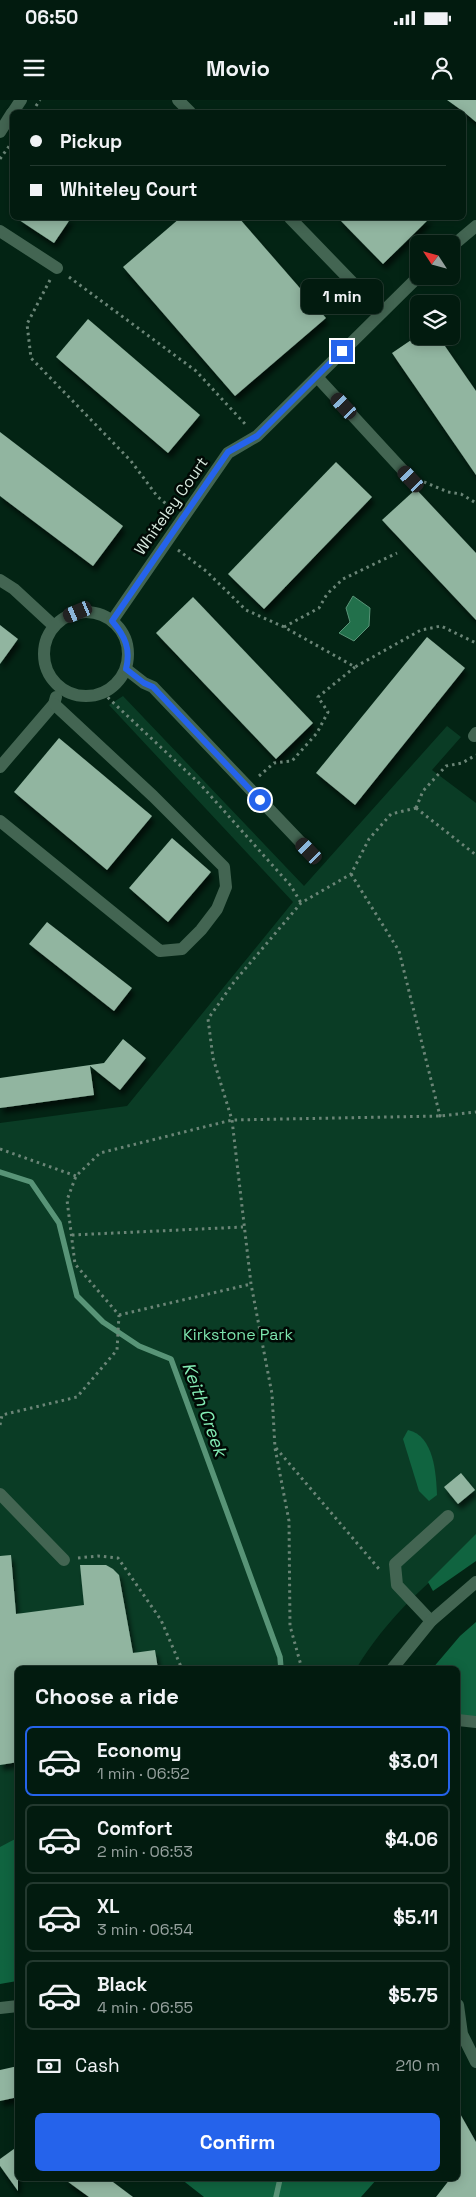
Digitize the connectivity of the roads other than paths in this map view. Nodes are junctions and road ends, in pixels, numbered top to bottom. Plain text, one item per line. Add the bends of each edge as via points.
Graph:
1 (178, 100) edge
2 (188, 110) edge
3 (10, 117) edge
4 (0, 132) edge
5 (292, 220) edge
6 (476, 226) edge
7 (0, 231) edge
8 (460, 239) edge
9 (57, 268) road end
10 (410, 285) edge
11 (381, 312) junction
12 (317, 377) junction
13 (411, 479) road end
14 (0, 580) edge
15 (112, 621) junction
16 (54, 626) junction
17 (126, 669) junction
18 (58, 686) junction
19 (54, 704) junction
20 (0, 767) edge
21 (0, 821) edge
22 (309, 851) dead end
23 (0, 1494) edge
24 (448, 1516) dead end
25 (64, 1560) road end
26 (476, 1582) edge
27 (431, 1621) junction
28 (394, 1666) edge
29 (460, 1720) edge
30 (476, 1722) edge
31 (15, 2006) edge
32 (0, 2008) edge
33 (460, 2020) edge
34 (476, 2062) edge

1 - 2 street
3 - 4 street
5 - 11 street
6 - 8 street
7 - 9 street
10 - 11 street, Whiteley Court
11 - 12 street, Whiteley Court
12 - 13 street
12 - 15 street, Whiteley Court via 257,436 228,452
14 - 16 street
15 - 16 street via 92,612 78,612
15 - 17 street via 124,634 128,648
16 - 18 street via 46,640 44,657 49,675
17 - 18 street via 117,683 103,693 74,695
17 - 22 street via 153,687
18 - 19 street
19 - 20 street
19 - 21 street via 224,867 226,887 217,909 182,949 160,952
23 - 25 street
24 - 27 street via 395,1564 397,1585
26 - 27 street
27 - 28 street
29 - 30 street
31 - 32 street
33 - 34 street via 462,2034

